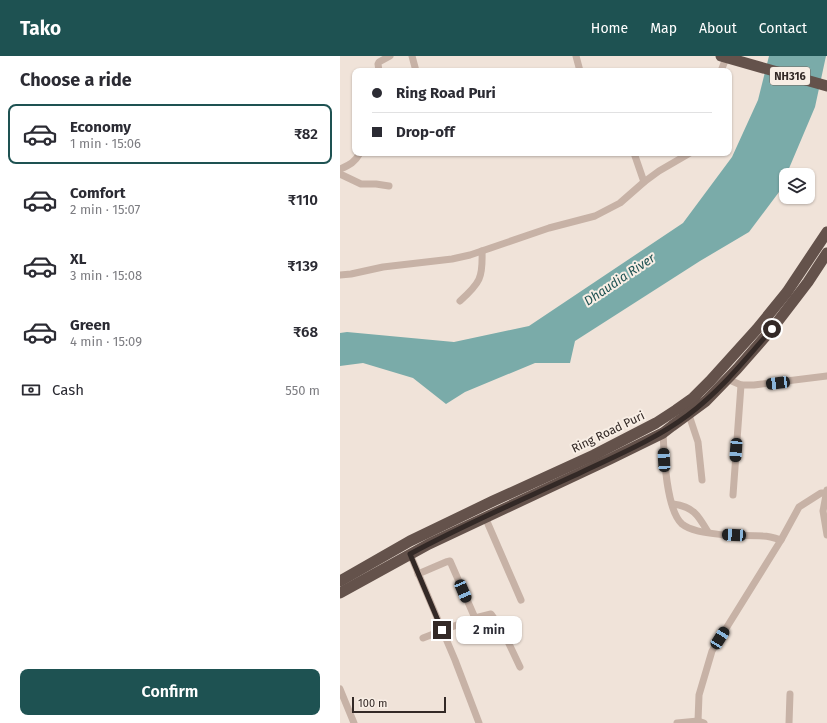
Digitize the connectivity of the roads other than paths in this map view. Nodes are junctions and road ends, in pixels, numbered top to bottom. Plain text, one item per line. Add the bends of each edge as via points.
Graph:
1 (390, 56) edge
2 (412, 56) edge
3 (576, 56) edge
4 (723, 57) edge
5 (379, 68) edge
6 (415, 68) edge
7 (579, 68) edge
8 (722, 68) edge
9 (827, 86) edge
10 (358, 156) edge
11 (635, 156) edge
12 (685, 156) edge
13 (340, 169) edge
14 (340, 174) edge
15 (644, 182) junction
16 (389, 186) dead end
17 (827, 232) edge
18 (482, 251) junction
19 (827, 253) edge
20 (340, 275) edge
21 (460, 301) dead end
22 (827, 376) edge
23 (726, 379) junction
24 (741, 385) junction
25 (689, 415) junction
26 (663, 433) junction
27 (702, 480) dead end
28 (827, 492) edge
29 (733, 495) dead end
30 (672, 504) junction
31 (485, 517) junction
32 (708, 532) junction
33 (827, 535) edge
34 (781, 540) junction
35 (410, 554) junction
36 (418, 574) junction
37 (340, 580) edge
38 (340, 593) edge
39 (521, 600) dead end
40 (475, 618) junction
41 (442, 630) junction
42 (423, 638) dead end
43 (520, 667) dead end
44 (340, 689) edge
45 (790, 694) dead end
46 (701, 722) edge
47 (354, 723) edge
48 (479, 723) edge
49 (677, 723) edge
50 (690, 723) edge
51 (789, 723) edge

1 - 5 street via 379,62
2 - 6 street
3 - 7 street
4 - 8 street
4 - 9 highway, NH316
10 - 13 street via 351,164
11 - 15 street
12 - 15 street
14 - 16 street via 361,184
15 - 18 street via 620,203 595,216 549,228
17 - 37 highway, Ring Road Puri via 787,292 757,329 693,398 656,422 594,455 410,541
18 - 20 street
18 - 21 street via 483,268 480,278 474,288
19 - 23 highway, Ring Road Puri via 772,329
22 - 24 street via 761,385
23 - 24 street
23 - 25 highway, Ring Road Puri
24 - 29 street
25 - 26 highway, Ring Road Puri
25 - 27 street via 698,442
26 - 30 street via 665,474
26 - 31 highway, Ring Road Puri
28 - 33 street via 823,511
28 - 34 street via 820,493 799,507
30 - 32 street via 692,510
30 - 32 street via 676,516 688,528
31 - 35 highway, Ring Road Puri
31 - 39 street
32 - 34 street via 765,536
34 - 46 street via 712,651 699,695
35 - 36 street
35 - 38 highway, Ring Road Puri
36 - 40 street via 450,561
36 - 41 street
40 - 41 street
40 - 43 street via 488,614 493,616 503,630
41 - 42 street
41 - 48 street
44 - 47 street
45 - 51 street
46 - 50 street
49 - 50 street

